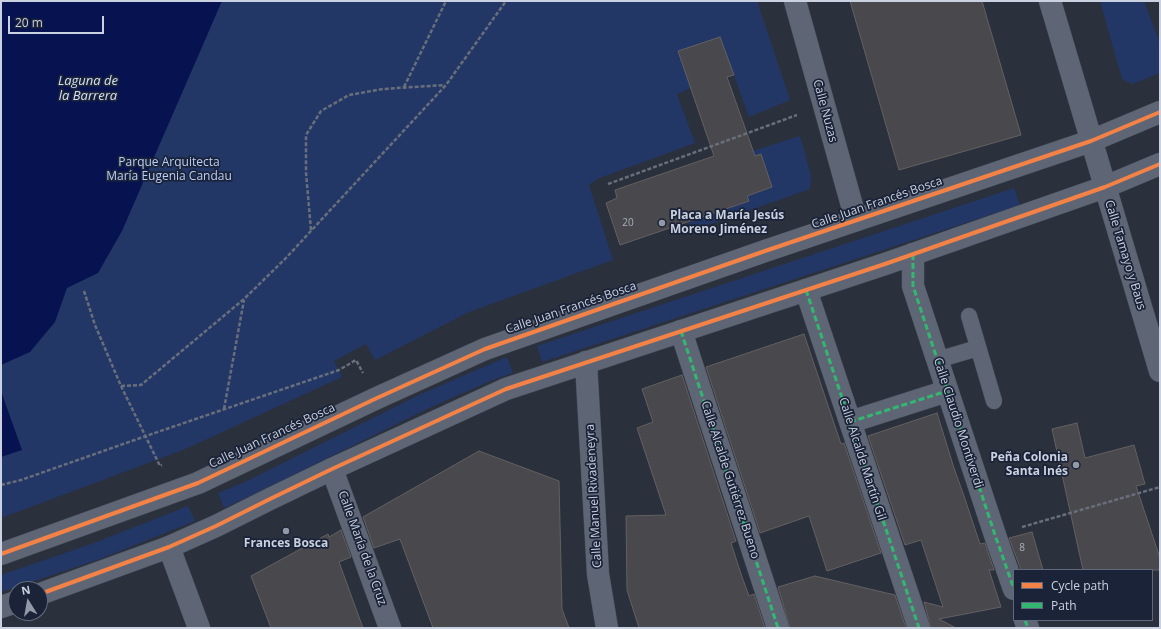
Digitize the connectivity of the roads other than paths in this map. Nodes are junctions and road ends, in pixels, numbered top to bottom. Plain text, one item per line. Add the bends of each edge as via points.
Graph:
1 (795, 1) edge
2 (1050, 1) edge
3 (1160, 112) edge
4 (1091, 141) junction
5 (1160, 164) edge
6 (1105, 187) junction
7 (856, 220) junction
8 (913, 254) junction
9 (806, 290) junction
10 (969, 316) dead end
11 (681, 331) junction
12 (978, 348) junction
13 (937, 360) junction
14 (586, 362) junction
15 (1160, 371) edge
16 (947, 391) junction
17 (994, 401) dead end
18 (850, 422) junction
19 (332, 469) junction
20 (169, 547) junction
21 (1, 554) edge
22 (1013, 586) edge
23 (48, 591) edge
24 (199, 628) edge
25 (390, 628) edge
26 (607, 628) edge
27 (778, 628) edge
28 (919, 628) edge

1 - 7 street, Calle Nuzas
2 - 4 street, Calle Tamayo y Baus
3 - 4 main road, Calle Juan Francés Bosca
4 - 6 street, Calle Tamayo y Baus
4 - 7 main road, Calle Juan Francés Bosca
5 - 6 main road
6 - 8 main road
6 - 15 street, Calle Tamayo y Baus
7 - 21 main road, Calle Juan Francés Bosca via 485,349 198,483
8 - 9 main road
8 - 13 street, Calle Claudio Montiverdi via 913,286
9 - 11 main road
9 - 18 street, Calle Alcalde Martín Gil
10 - 12 lane
11 - 14 main road
11 - 27 street, Calle Alcalde Gutiérrez Bueno
12 - 13 lane
12 - 17 lane
13 - 16 street, Calle Claudio Montiverdi
14 - 19 main road via 506,389
14 - 26 street, Calle Manuel Rivadeneyra via 598,574
16 - 18 street
16 - 22 street, Calle Claudio Montiverdi
18 - 28 street, Calle Alcalde Martín Gil
19 - 20 main road
19 - 25 street, Calle María de la Cruz
20 - 23 main road
20 - 24 street

